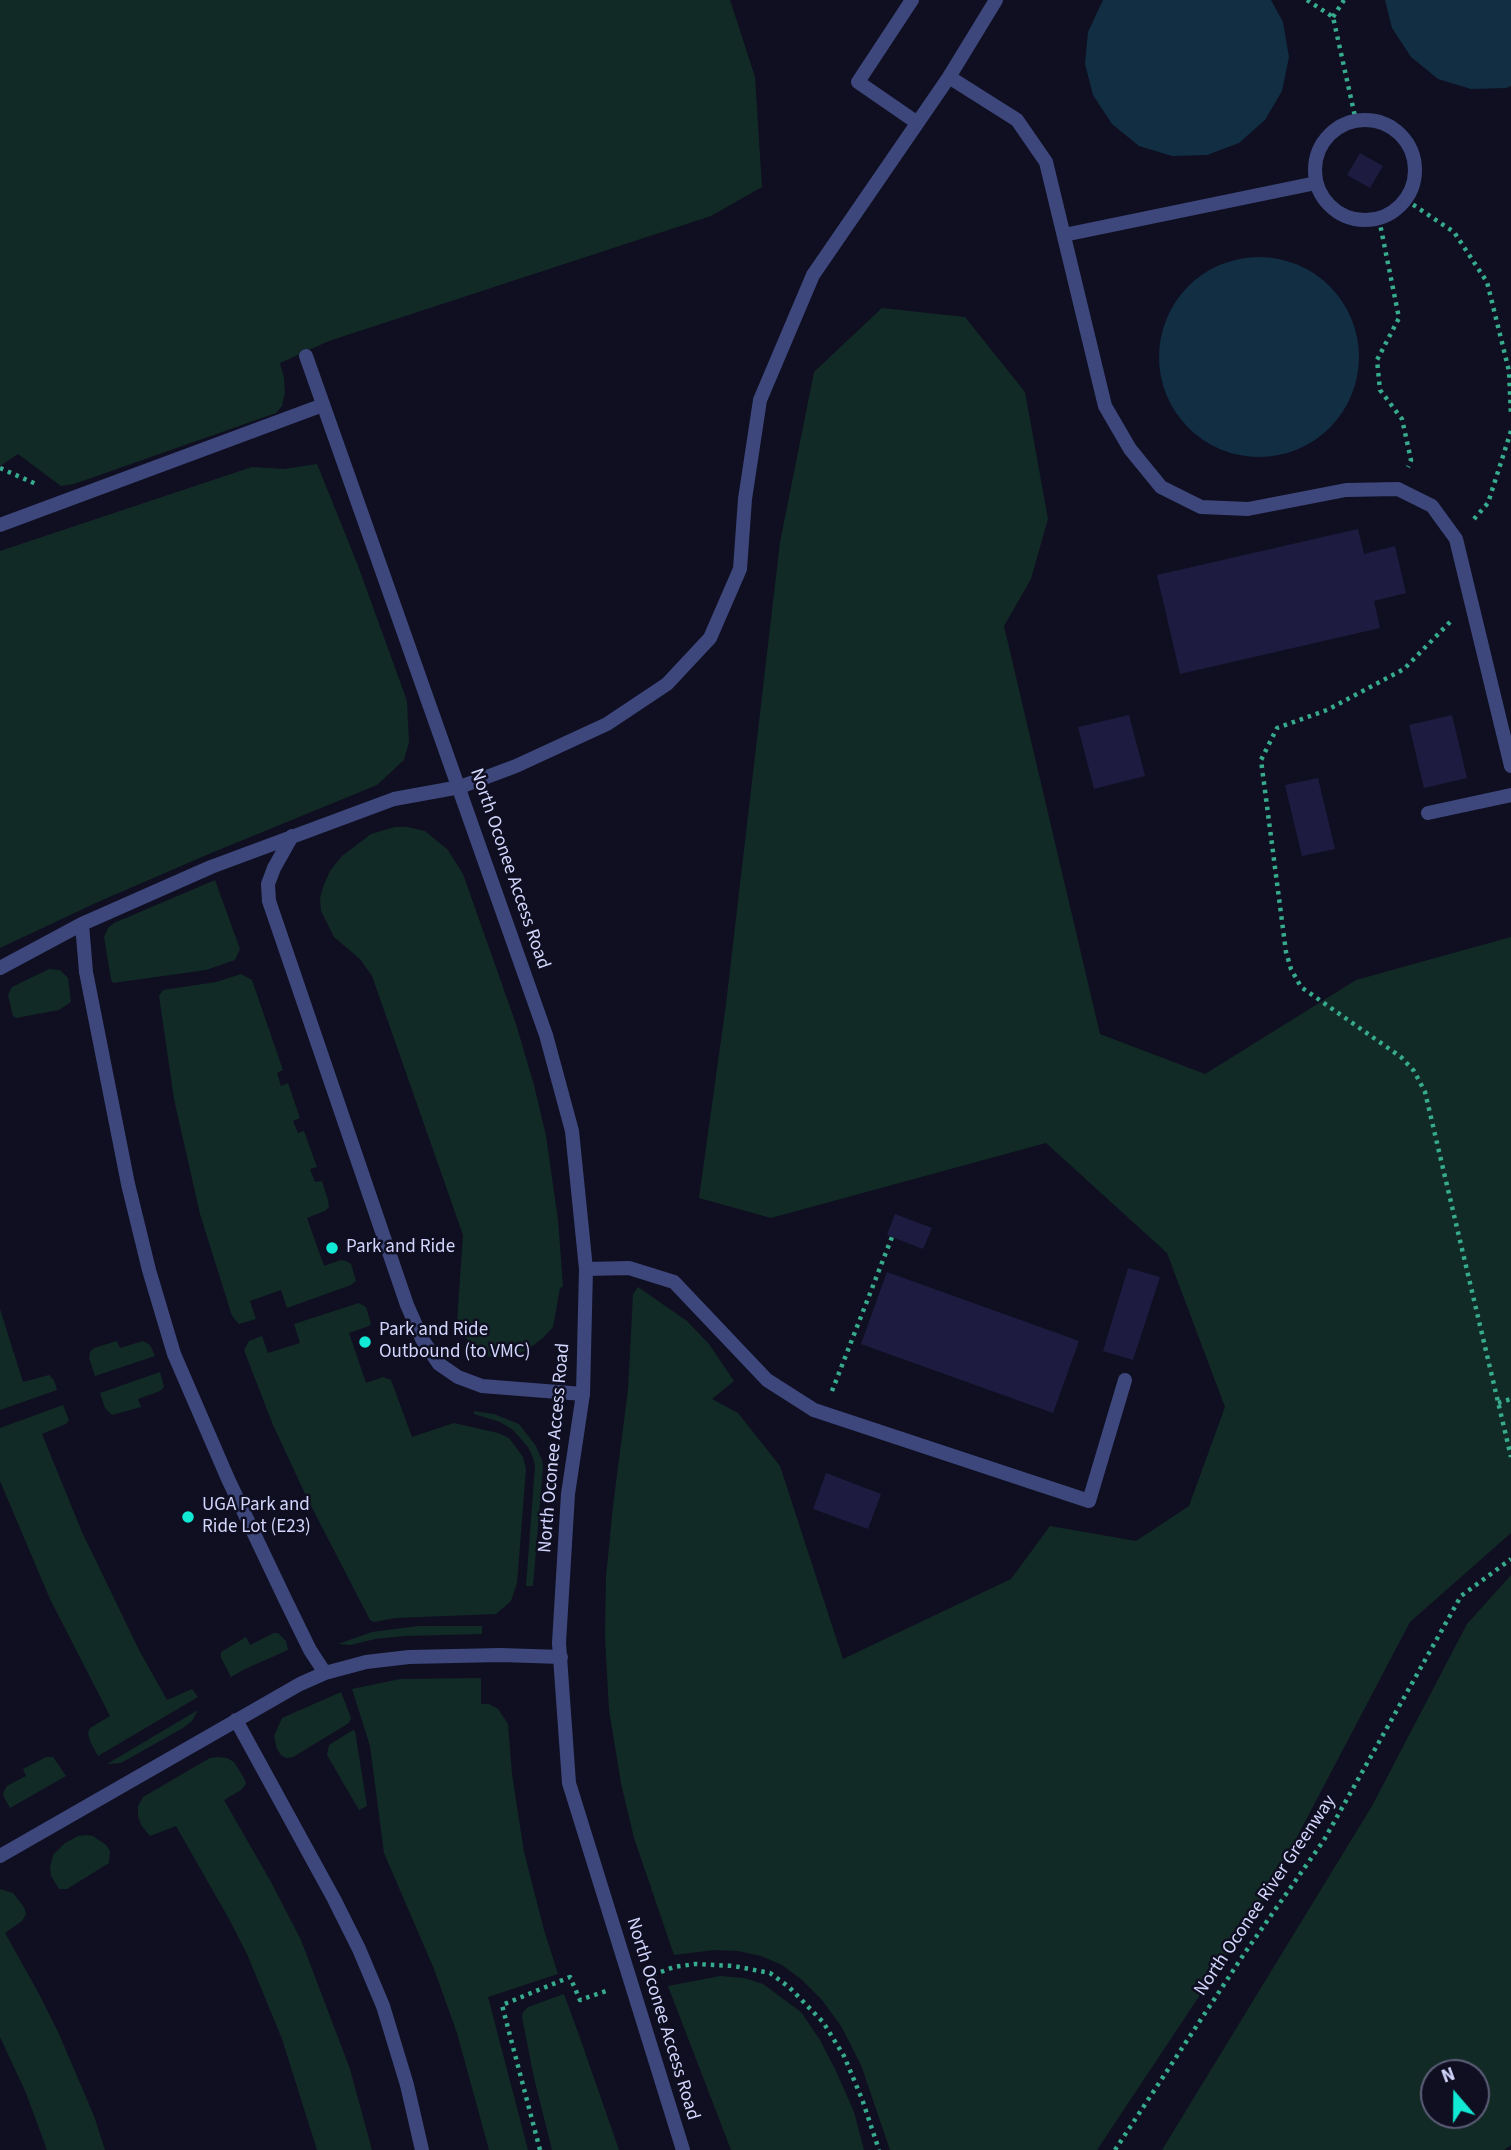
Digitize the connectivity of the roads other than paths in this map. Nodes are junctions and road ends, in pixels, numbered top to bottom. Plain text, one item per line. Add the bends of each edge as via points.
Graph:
1 (912, 0) edge
2 (996, 0) edge
3 (949, 77) junction
4 (916, 122) junction
5 (1316, 183) junction
6 (1064, 235) junction
7 (306, 356) dead end
8 (323, 405) junction
9 (0, 525) edge
10 (1511, 766) edge
11 (460, 786) junction
12 (1511, 795) edge
13 (1428, 813) dead end
14 (292, 836) junction
15 (82, 924) junction
16 (0, 968) edge
17 (586, 1269) junction
18 (1125, 1380) dead end
19 (583, 1394) junction
20 (561, 1657) junction
21 (325, 1673) junction
22 (236, 1720) junction
23 (0, 1856) edge
24 (422, 2150) edge
25 (683, 2150) edge

1 - 4 street via 858,82
2 - 3 street
3 - 4 street
3 - 6 street via 1017,120 1046,162
4 - 11 street via 813,275 760,400 740,569 710,638 667,684 607,724
5 - 5 street via 1333,210 1347,218 1379,219 1406,201 1416,170 1413,154 1405,139 1376,121 1343,124 1319,149
5 - 6 street
6 - 10 street via 1105,406 1130,449 1161,487 1201,507 1248,509 1346,490 1398,489 1432,506 1456,539
7 - 8 street, North Oconee Access Road
8 - 9 street
8 - 11 street, North Oconee Access Road
11 - 14 street via 394,799
11 - 17 street, North Oconee Access Road via 546,1035 572,1131
12 - 13 street
14 - 15 street
14 - 19 street via 268,884 269,901 422,1339 439,1364 482,1386
15 - 16 street
15 - 21 street via 86,972 128,1184 174,1354 228,1479
17 - 18 street via 629,1269 674,1282 767,1380 814,1410 1089,1501
17 - 19 street, North Oconee Access Road
19 - 20 street, North Oconee Access Road via 568,1494
20 - 21 street via 409,1657
20 - 25 street, North Oconee Access Road via 569,1783
21 - 22 street
22 - 23 street
22 - 24 street via 359,1949 383,2006

